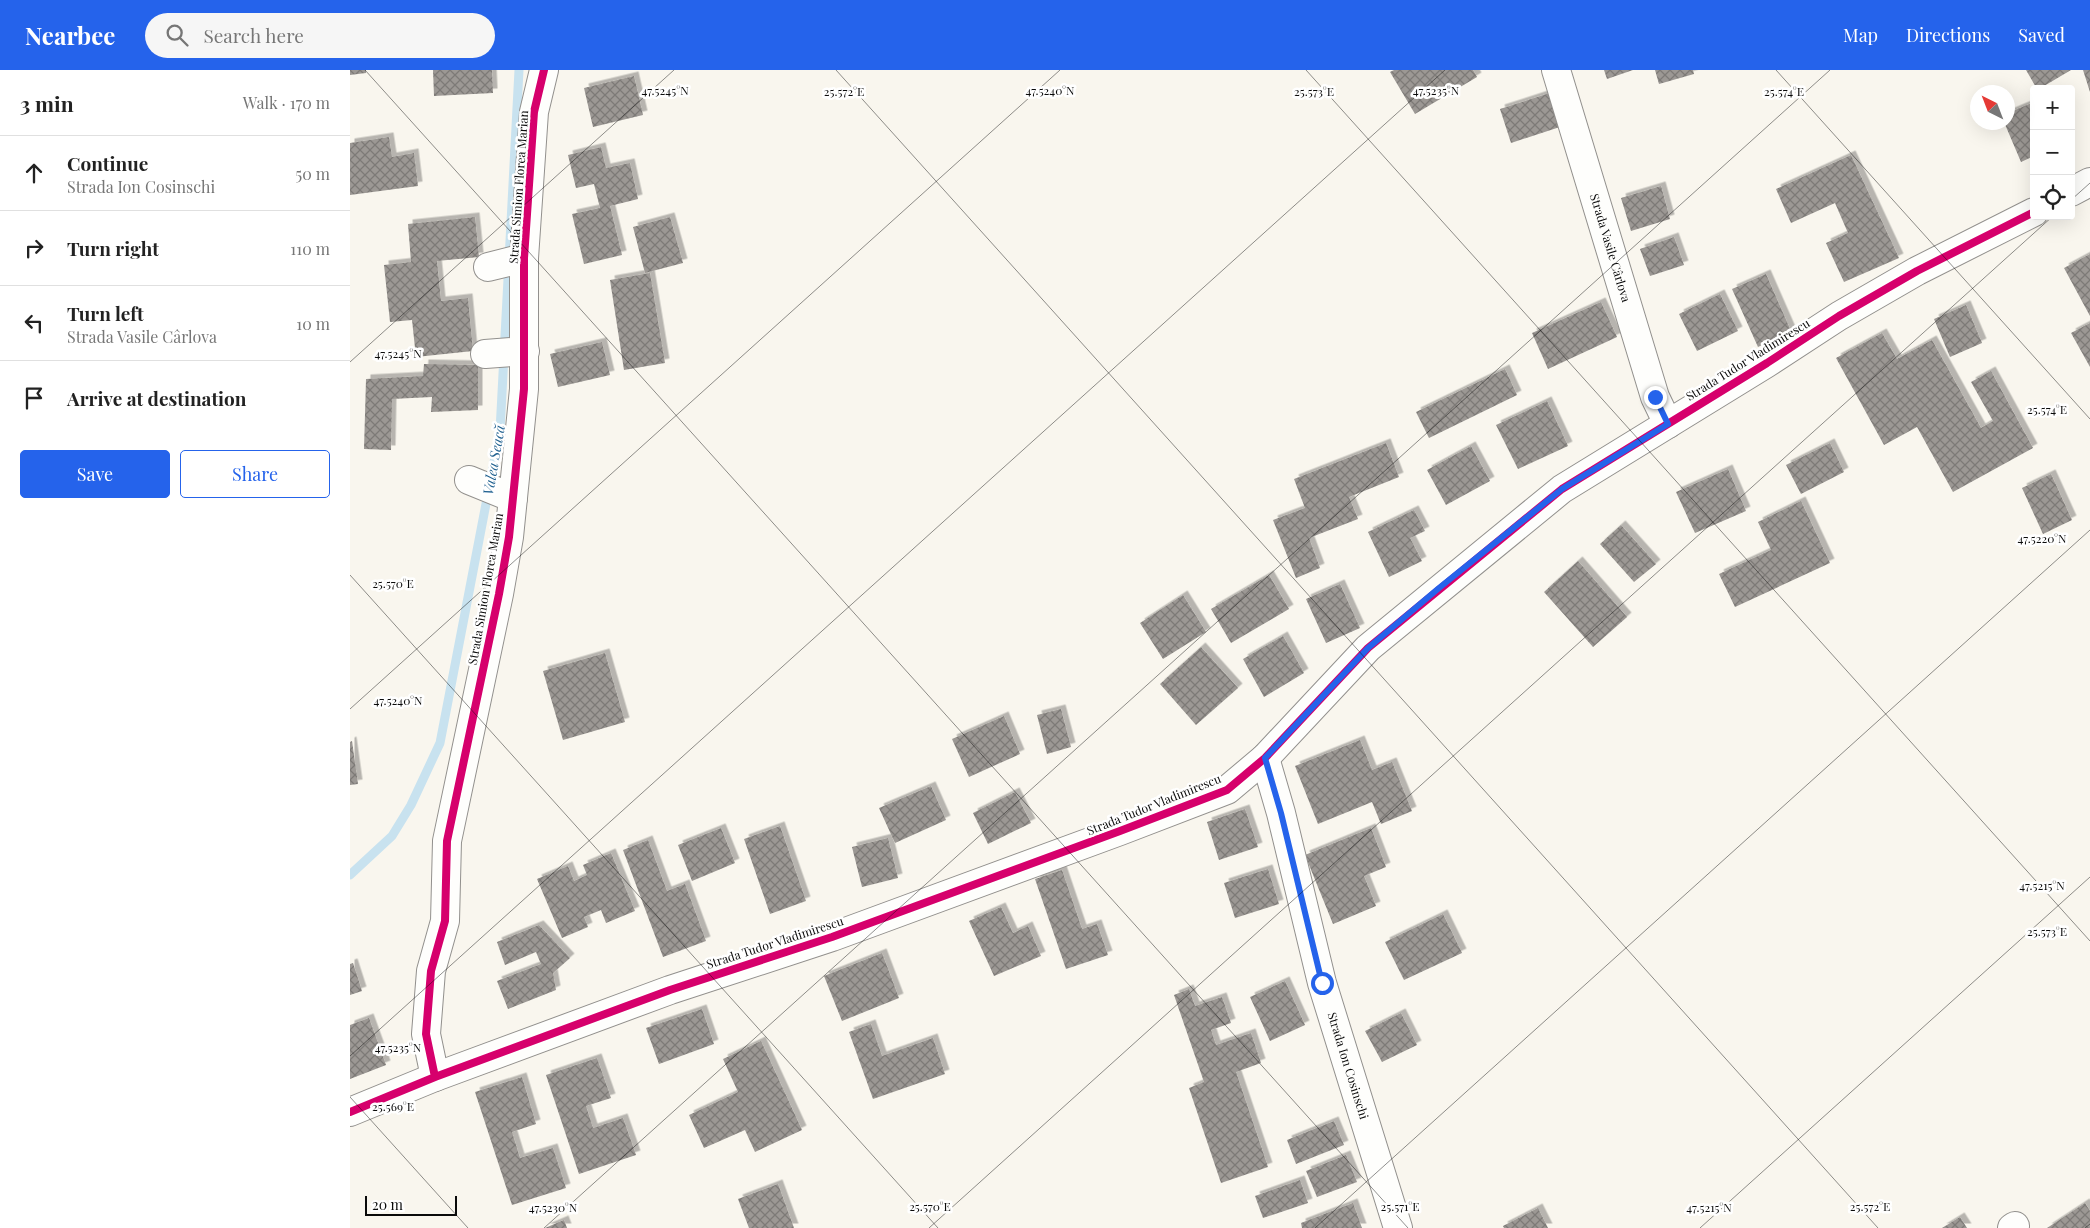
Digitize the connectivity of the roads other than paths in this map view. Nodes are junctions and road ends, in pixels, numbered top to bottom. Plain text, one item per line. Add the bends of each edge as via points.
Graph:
1 (544, 70) edge
2 (1556, 70) edge
3 (2090, 182) edge
4 (2075, 190) edge
5 (2030, 214) edge
6 (524, 258) junction
7 (488, 267) dead end
8 (525, 351) junction
9 (485, 354) dead end
10 (1668, 424) junction
11 (469, 480) dead end
12 (506, 495) junction
13 (1265, 758) junction
14 (435, 1077) junction
15 (350, 1112) edge
16 (1398, 1228) edge

1 - 6 street, Strada Simion Florea Marian via 534,112
2 - 10 street, Strada Vasile Cârlova via 1655,397
3 - 4 street
5 - 10 street, Strada Tudor Vladimirescu via 1917,271 1838,316
6 - 7 street
6 - 8 street, Strada Simion Florea Marian
8 - 9 street
8 - 12 street, Strada Simion Florea Marian via 524,389
10 - 13 street, Strada Tudor Vladimirescu via 1562,489 1439,588 1368,648
11 - 12 street
12 - 14 street, Strada Simion Florea Marian via 499,594 447,841 445,921 431,971 426,1034
13 - 14 street, Strada Tudor Vladimirescu via 1226,790 1120,832 832,937 670,990
13 - 16 street, Strada Ion Cosinschi via 1322,983
14 - 15 street, Strada Tudor Vladimirescu

